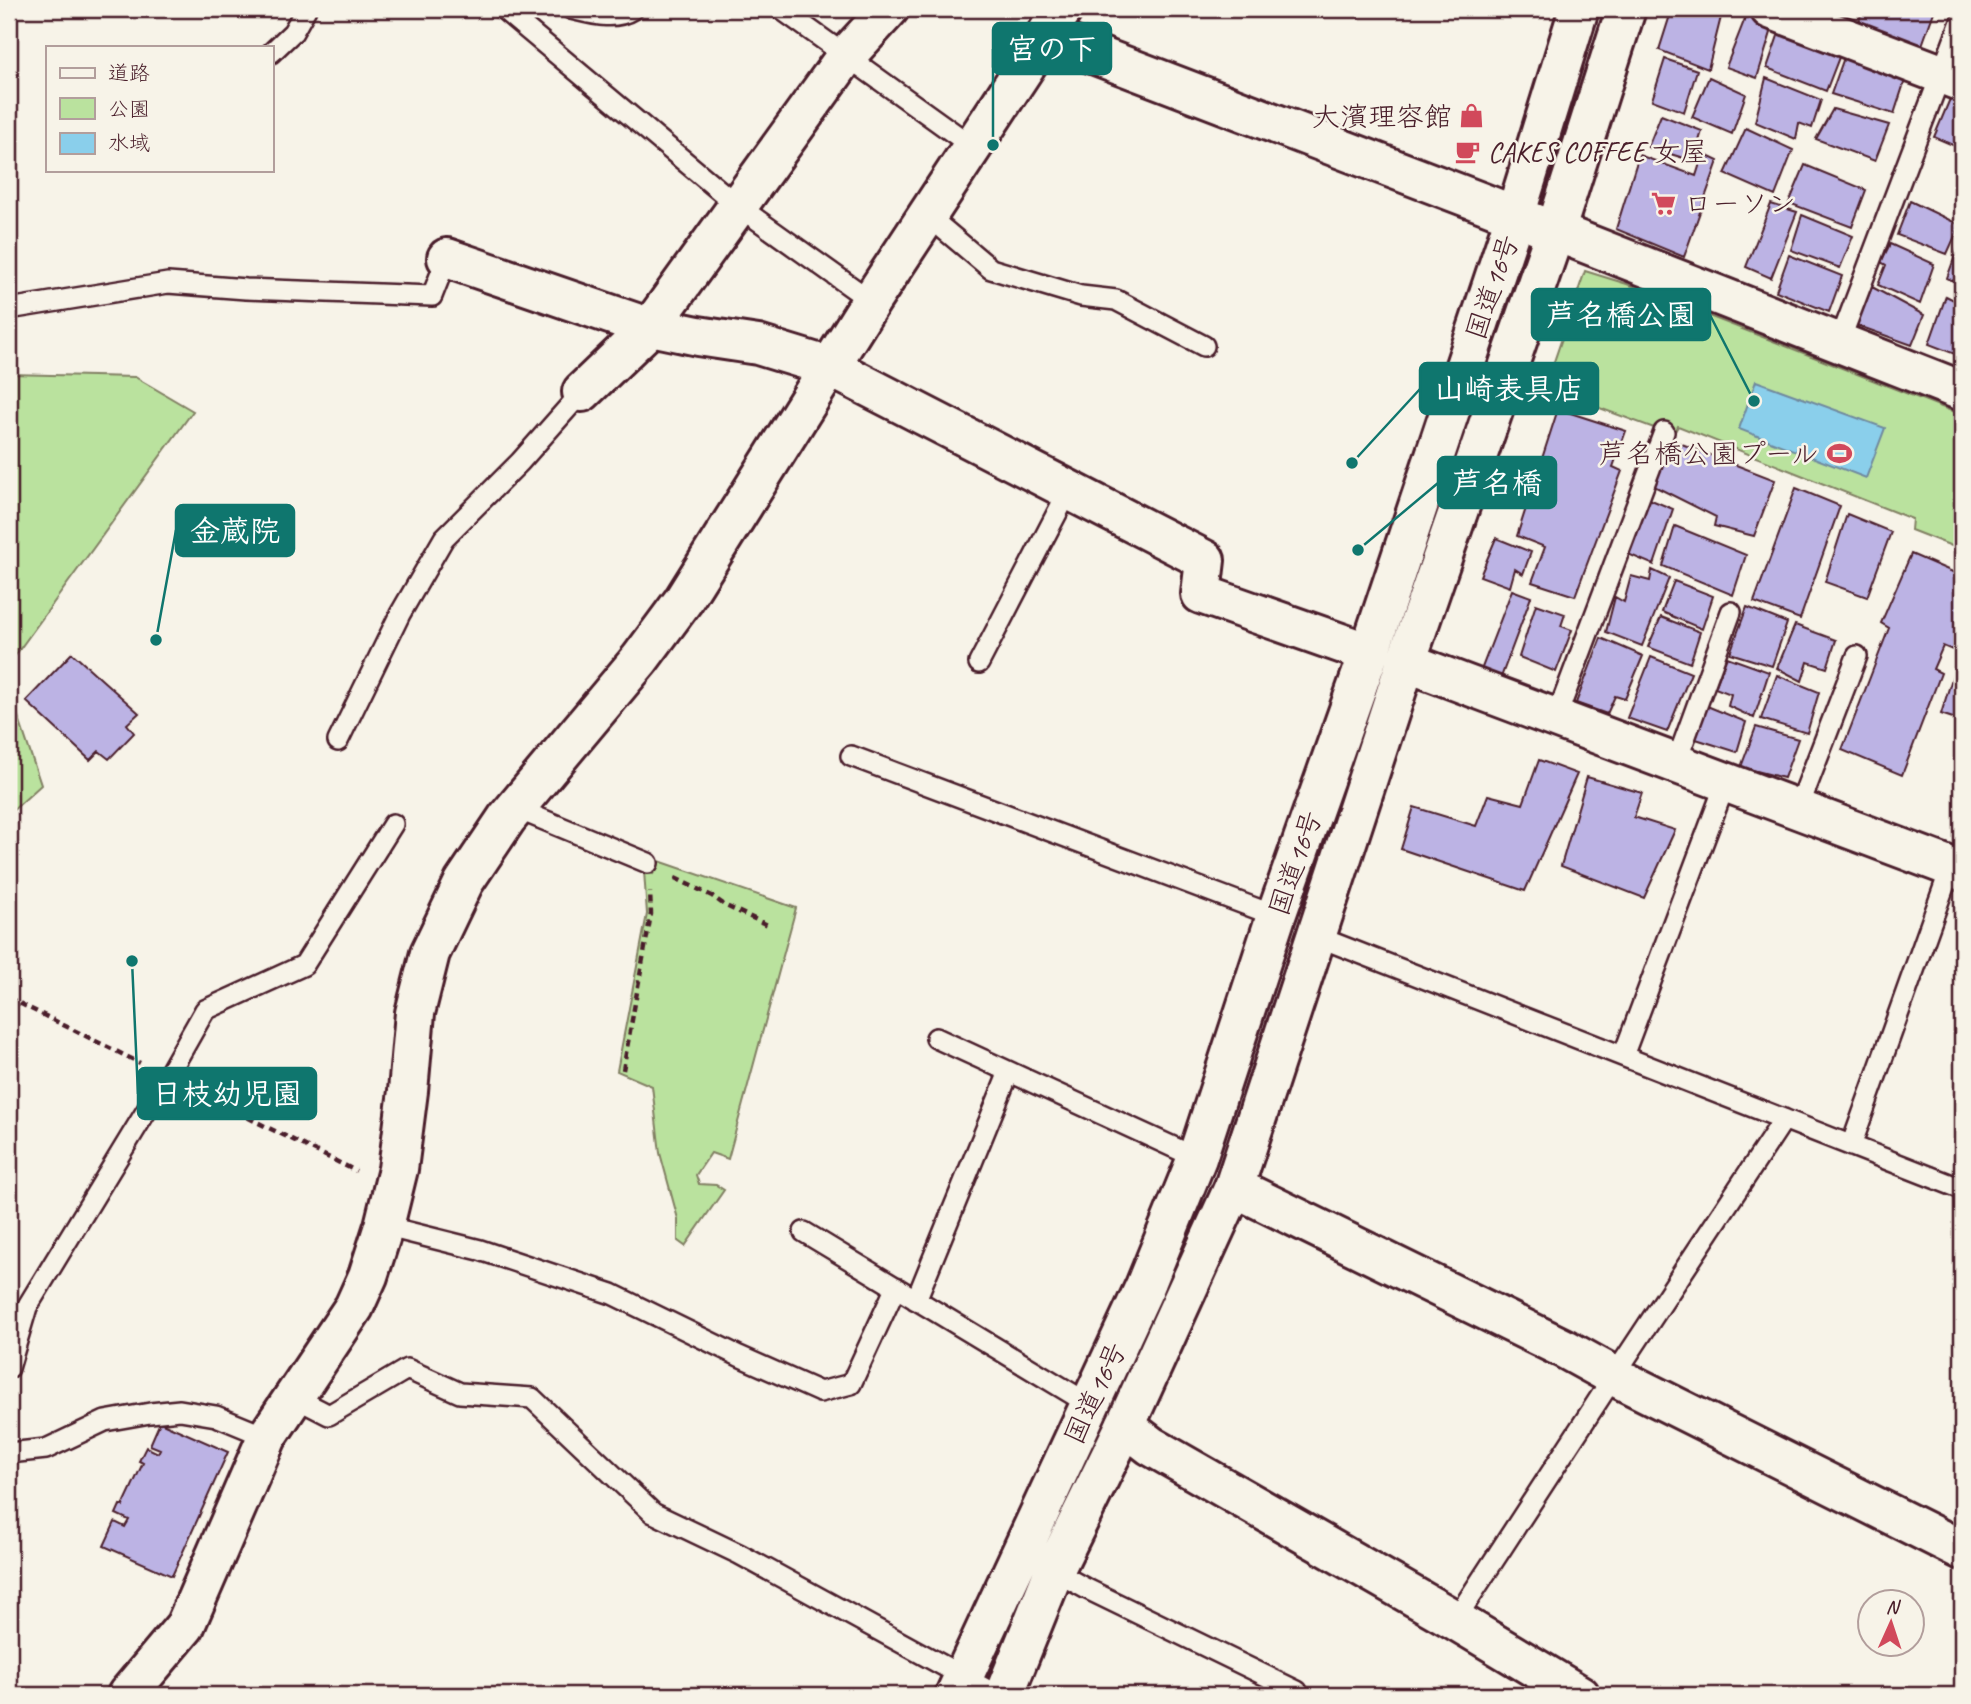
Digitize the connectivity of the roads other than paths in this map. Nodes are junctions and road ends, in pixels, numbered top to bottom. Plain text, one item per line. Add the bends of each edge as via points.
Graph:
1 (306, 9) edge
2 (503, 9) edge
3 (570, 9) edge
4 (634, 9) edge
5 (781, 9) edge
6 (889, 9) edge
7 (1579, 9) edge
8 (1626, 9) edge
9 (1770, 9) edge
10 (1962, 19) edge
11 (1054, 22) edge
12 (273, 51) edge
13 (846, 56) junction
14 (1951, 78) edge
15 (973, 147) junction
16 (738, 206) junction
17 (928, 216) junction
18 (1515, 216) junction
19 (1555, 232) junction
20 (447, 258) joint
21 (871, 301) junction
22 (9, 309) edge
23 (652, 326) junction
24 (1839, 343) junction
25 (1204, 346) dead end
26 (830, 367) junction
27 (1962, 391) edge
28 (582, 392) joint
29 (1664, 432) dead end
30 (1069, 491) junction
31 (1731, 612) dead end
32 (1368, 653) junction
33 (1857, 656) dead end
34 (1406, 662) junction
35 (979, 663) dead end
36 (1556, 718) junction
37 (338, 741) dead end
38 (851, 756) dead end
39 (1676, 763) junction
40 (1726, 782) junction
41 (515, 808) junction
42 (1798, 809) junction
43 (393, 824) dead end
44 (648, 863) road end
45 (1956, 869) edge
46 (1276, 916) junction
47 (1317, 936) junction
48 (936, 1038) dead end
49 (1623, 1056) junction
50 (1009, 1072) junction
51 (1784, 1119) junction
52 (1851, 1146) junction
53 (1197, 1158) junction
54 (1234, 1187) junction
55 (1962, 1189) edge
56 (384, 1226) junction
57 (804, 1232) dead end
58 (896, 1287) junction
59 (916, 1300) junction
60 (9, 1368) edge
61 (1614, 1376) junction
62 (294, 1397) junction
63 (1089, 1404) junction
64 (1125, 1426) junction
65 (267, 1437) junction
66 (9, 1453) edge
67 (1962, 1550) edge
68 (1054, 1571) junction
69 (1455, 1620) junction
70 (960, 1686) edge
71 (1297, 1692) dead end
72 (128, 1695) edge
73 (997, 1695) edge
74 (1004, 1695) edge
75 (1580, 1695) edge

1 - 12 lane via 293,32
2 - 16 lane
3 - 4 lane via 599,16 624,15
5 - 13 lane
6 - 13 main road
7 - 18 main road, 国道16号
8 - 19 main road, 国道16号
9 - 14 main road
10 - 14 lane
11 - 15 main road
11 - 18 main road
13 - 15 lane
13 - 16 main road
14 - 24 lane
15 - 17 main road
16 - 21 lane
16 - 23 main road
17 - 21 main road
17 - 25 lane via 991,269 1081,296 1116,300
18 - 19 main road
18 - 32 main road, 国道16号
19 - 24 main road
19 - 34 main road, 国道16号
20 - 22 lane via 432,296 168,283
20 - 23 main road
21 - 26 main road
23 - 26 main road via 758,345
23 - 28 main road
24 - 27 main road
26 - 30 main road
26 - 41 main road via 683,601
28 - 37 lane via 444,538 400,614
29 - 36 lane
30 - 32 main road via 1205,560 1201,594
30 - 35 lane
31 - 39 lane
32 - 46 main road, 国道16号
33 - 42 lane
34 - 36 main road
34 - 47 main road, 国道16号
36 - 39 main road
38 - 46 lane
39 - 40 main road
40 - 42 main road
40 - 49 lane
41 - 44 lane
41 - 56 main road via 464,882 430,953 415,1013 398,1169
42 - 45 main road
43 - 60 lane via 304,965 205,1010 27,1307
45 - 52 lane
46 - 53 main road, 国道16号
47 - 49 lane
47 - 54 main road, 国道16号
48 - 50 lane
49 - 51 lane
50 - 53 lane
50 - 59 lane
51 - 52 lane
51 - 61 lane
52 - 55 lane
53 - 63 main road, 国道16号 via 1145,1286
54 - 61 main road
54 - 64 main road, 国道16号
56 - 58 lane via 480,1250 612,1294 820,1392 851,1384
56 - 62 main road via 354,1307
57 - 58 lane
58 - 59 lane
59 - 63 lane
61 - 67 main road
61 - 69 lane
62 - 65 main road
62 - 70 lane via 329,1415 407,1369 460,1393 532,1398 653,1513 739,1554
63 - 70 main road, 国道16号
64 - 68 main road, 国道16号
64 - 69 main road via 1152,1446
65 - 66 lane via 216,1416 180,1410 105,1421 46,1450
65 - 72 main road via 185,1626
68 - 71 lane
68 - 74 main road, 国道16号
69 - 75 main road
70 - 73 lane

